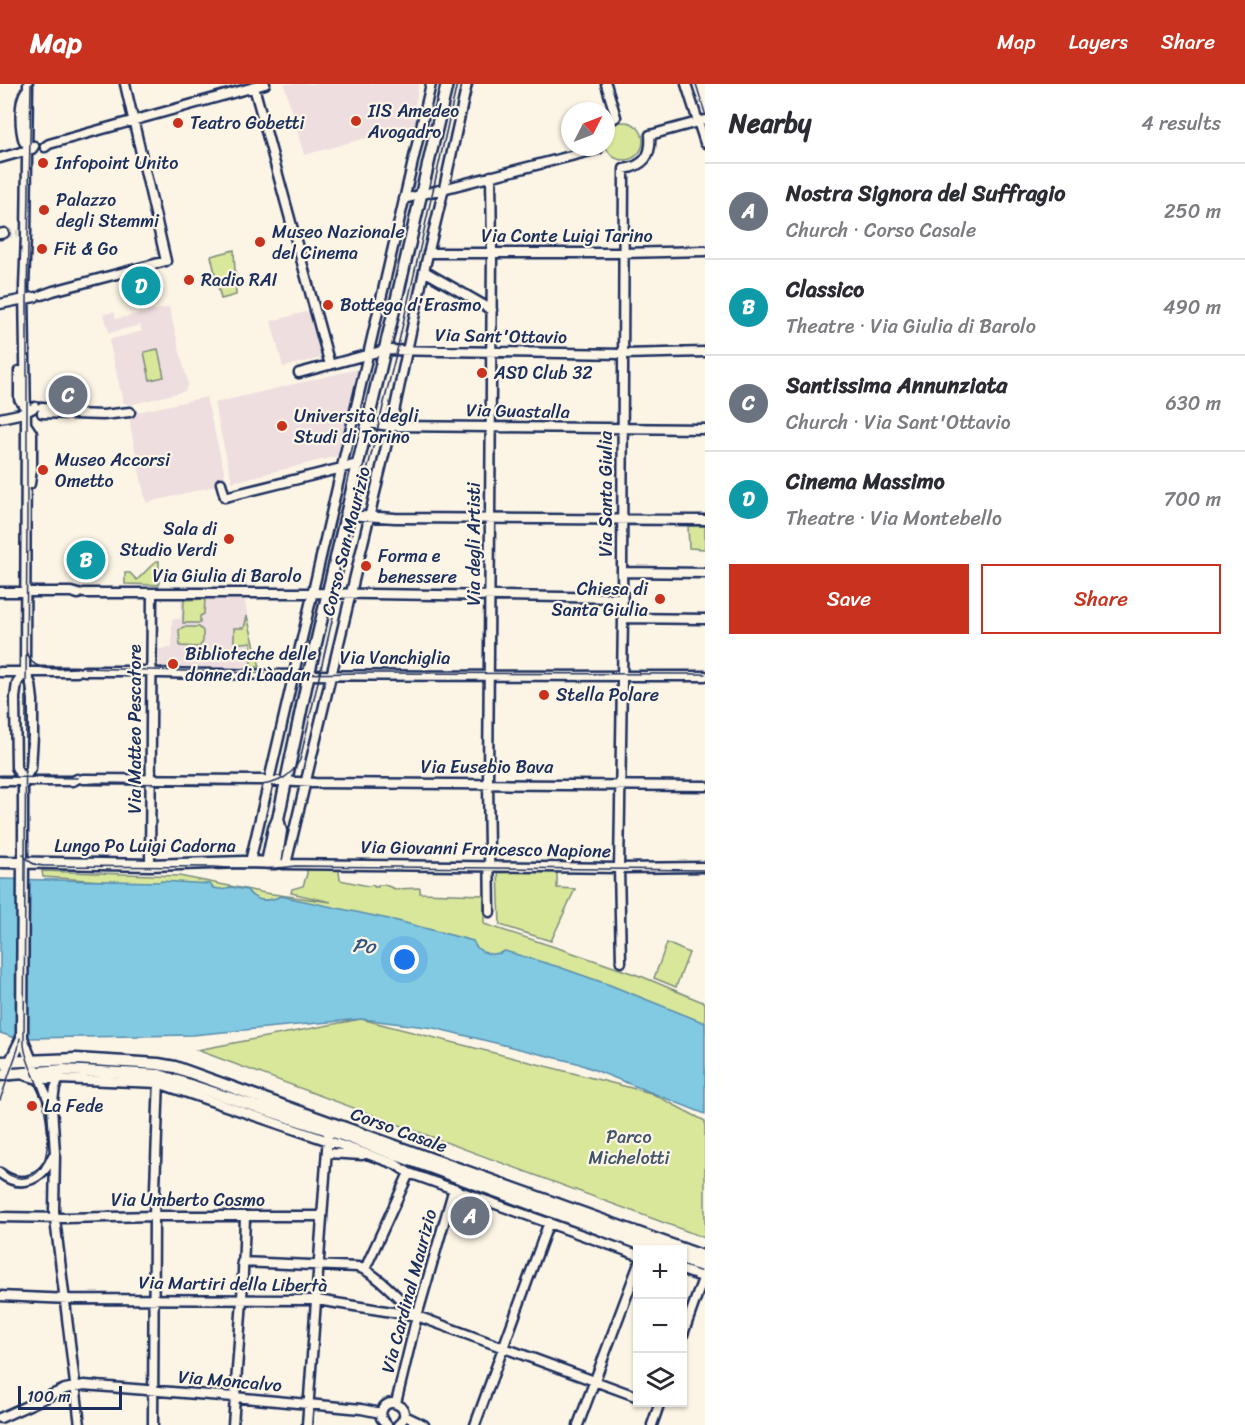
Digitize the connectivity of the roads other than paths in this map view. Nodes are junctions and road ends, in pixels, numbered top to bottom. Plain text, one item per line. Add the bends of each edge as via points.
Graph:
1 (125, 84) edge
2 (266, 84) edge
3 (431, 84) edge
4 (447, 84) edge
5 (467, 84) edge
6 (606, 84) edge
7 (686, 84) edge
8 (28, 87) edge
9 (254, 87) junction
10 (611, 102) edge
11 (133, 121) junction
12 (702, 121) edge
13 (705, 143) edge
14 (46, 145) dead end
15 (30, 149) junction
16 (567, 156) edge
17 (0, 158) edge
18 (491, 176) junction
19 (444, 188) junction
20 (421, 194) junction
21 (404, 199) junction
22 (705, 251) edge
23 (492, 252) junction
24 (428, 253) junction
25 (623, 253) junction
26 (424, 271) junction
27 (24, 299) junction
28 (0, 304) edge
29 (492, 310) junction
30 (385, 350) junction
31 (407, 351) junction
32 (492, 352) junction
33 (705, 352) edge
34 (623, 354) junction
35 (369, 355) junction
36 (330, 365) junction
37 (299, 373) dead end
38 (34, 410) junction
39 (130, 412) dead end
40 (0, 418) edge
41 (367, 423) junction
42 (391, 426) junction
43 (490, 427) junction
44 (623, 429) junction
45 (705, 429) edge
46 (358, 464) junction
47 (341, 468) junction
48 (221, 483) dead end
49 (346, 515) junction
50 (369, 517) junction
51 (491, 518) junction
52 (622, 519) junction
53 (705, 520) edge
54 (622, 572) junction
55 (705, 573) edge
56 (0, 592) edge
57 (25, 592) junction
58 (152, 593) junction
59 (313, 593) junction
60 (328, 593) junction
61 (351, 593) junction
62 (490, 596) junction
63 (622, 598) junction
64 (623, 618) junction
65 (705, 619) edge
66 (0, 672) edge
67 (25, 672) junction
68 (152, 672) junction
69 (490, 674) junction
70 (294, 675) junction
71 (309, 675) junction
72 (331, 675) junction
73 (621, 675) junction
74 (705, 676) edge
75 (0, 781) edge
76 (24, 781) junction
77 (151, 781) junction
78 (269, 781) junction
79 (287, 781) junction
80 (307, 782) junction
81 (488, 784) junction
82 (620, 784) junction
83 (705, 786) edge
84 (0, 862) edge
85 (23, 862) junction
86 (250, 862) junction
87 (276, 863) junction
88 (150, 865) junction
89 (488, 866) junction
90 (705, 867) edge
91 (619, 868) junction
92 (490, 912) dead end
93 (621, 962) dead end
94 (22, 1038) junction
95 (31, 1061) junction
96 (5, 1062) edge
97 (61, 1074) junction
98 (37, 1075) junction
99 (2, 1078) edge
100 (158, 1079) junction
101 (52, 1107) junction
102 (328, 1131) junction
103 (55, 1153) junction
104 (392, 1153) junction
105 (327, 1154) junction
106 (370, 1155) junction
107 (0, 1173) edge
108 (409, 1173) junction
109 (454, 1188) junction
110 (154, 1216) junction
111 (245, 1216) junction
112 (321, 1216) junction
113 (0, 1217) edge
114 (55, 1218) junction
115 (549, 1222) junction
116 (643, 1245) edge
117 (633, 1253) edge
118 (705, 1257) edge
119 (242, 1262) junction
120 (687, 1262) edge
121 (318, 1264) junction
122 (364, 1269) junction
123 (687, 1271) edge
124 (705, 1274) edge
125 (633, 1279) edge
126 (0, 1296) edge
127 (64, 1298) junction
128 (154, 1299) junction
129 (242, 1300) junction
130 (317, 1300) junction
131 (417, 1316) junction
132 (687, 1323) edge
133 (504, 1348) junction
134 (594, 1382) junction
135 (75, 1386) junction
136 (154, 1391) junction
137 (633, 1395) edge
138 (234, 1397) junction
139 (396, 1403) junction
140 (309, 1405) junction
141 (657, 1407) edge
142 (381, 1413) junction
143 (405, 1416) junction
144 (0, 1418) edge
145 (80, 1425) edge
146 (153, 1425) edge
147 (233, 1425) edge
148 (307, 1425) edge
149 (387, 1425) edge
150 (398, 1425) edge
151 (424, 1425) edge
152 (476, 1425) edge
153 (578, 1425) edge
154 (652, 1425) edge

1 - 11 street
2 - 9 street
3 - 21 street, Corso San Maurizio
4 - 20 main road, Corso San Maurizio
5 - 19 street, Corso San Maurizio
6 - 10 street
7 - 12 street
8 - 15 street
9 - 11 street
9 - 36 street
11 - 14 street
11 - 27 street via 166,261
12 - 13 street
12 - 25 street, Via Santa Giulia via 650,135 646,158 624,170
15 - 17 street
15 - 27 street via 22,234
16 - 18 street
18 - 19 street
18 - 23 street, Via degli Artisti
19 - 20 street
19 - 24 street, Corso San Maurizio
20 - 21 street
20 - 30 main road, Corso San Maurizio
21 - 35 street, Corso San Maurizio
22 - 25 street, Via Conte Luigi Tarino
23 - 24 street, Via Conte Luigi Tarino
23 - 25 street, Via Conte Luigi Tarino
23 - 29 street, Via degli Artisti
24 - 26 street, Corso San Maurizio
25 - 34 street, Via Santa Giulia
26 - 29 street
26 - 31 street, Corso San Maurizio
27 - 28 street
27 - 38 street via 25,348 20,359 19,399
29 - 32 street, Via degli Artisti
30 - 31 street, Via Sant'Ottavio
30 - 35 street, Via Sant'Ottavio
30 - 41 main road, Corso San Maurizio
31 - 32 street, Via Sant'Ottavio
31 - 42 street, Corso San Maurizio
32 - 34 street, Via Sant'Ottavio
32 - 43 street, Via degli Artisti
33 - 34 street, Via Sant'Ottavio
34 - 44 street, Via Santa Giulia
35 - 36 street, Via Sant'Ottavio
35 - 47 street, Corso San Maurizio
36 - 37 street, Via Sant'Ottavio
38 - 39 street
38 - 40 street
38 - 57 street via 26,424 32,433 32,470 26,495
41 - 42 street, Via Guastalla
41 - 46 main road, Corso San Maurizio
42 - 43 street, Via Guastalla
42 - 50 street, Corso San Maurizio
43 - 44 street, Via Guastalla
43 - 51 street, Via degli Artisti
44 - 45 street, Via Guastalla
44 - 52 street, Via Santa Giulia
46 - 47 street
46 - 49 main road, Corso San Maurizio
47 - 48 street via 225,496
47 - 59 street, Corso San Maurizio
49 - 50 street
49 - 60 main road, Corso San Maurizio
50 - 51 street
50 - 61 street, Corso San Maurizio
51 - 52 street
51 - 62 street, Via degli Artisti
52 - 53 street
52 - 54 street, Via Santa Giulia
54 - 55 street
54 - 63 street, Via Santa Giulia
56 - 57 street, Via Giulia di Barolo
57 - 58 street, Via Giulia di Barolo
57 - 67 street
58 - 59 street, Via Giulia di Barolo
58 - 68 street, Via Matteo Pescatore
59 - 60 street, Via Giulia di Barolo
59 - 70 street, Corso San Maurizio
60 - 61 street, Via Giulia di Barolo
60 - 71 main road, Corso San Maurizio
61 - 62 street, Via Giulia di Barolo
61 - 72 street, Corso San Maurizio
62 - 63 street, Via Giulia di Barolo
62 - 69 street, Via degli Artisti
63 - 64 street, Via Santa Giulia
64 - 65 street
64 - 73 street, Via Santa Giulia
66 - 67 street, Via Vanchiglia
67 - 68 street, Via Vanchiglia
67 - 76 street via 32,692 33,736 31,768
67 - 76 street via 17,683 15,756
68 - 70 street, Via Vanchiglia
68 - 77 street, Via Matteo Pescatore
69 - 72 street, Via Vanchiglia
69 - 73 street, Via Vanchiglia
69 - 81 street, Via degli Artisti
70 - 71 street, Via Vanchiglia
70 - 78 street, Corso San Maurizio
71 - 72 street, Via Vanchiglia
71 - 79 main road, Corso San Maurizio
72 - 80 street, Corso San Maurizio
73 - 74 street, Via Vanchiglia
73 - 82 street, Via Santa Giulia
75 - 76 street, Via Eusebio Bava
76 - 77 street, Via Eusebio Bava
76 - 85 street
77 - 78 street, Via Eusebio Bava
77 - 88 street, Via Matteo Pescatore
78 - 79 street, Via Eusebio Bava
78 - 86 street, Corso San Maurizio
79 - 80 street, Via Eusebio Bava
79 - 87 main road, Corso San Maurizio via 274,828
80 - 81 street, Via Eusebio Bava
80 - 87 street, Corso San Maurizio
81 - 82 street, Via Eusebio Bava
81 - 89 street, Via degli Artisti
82 - 83 street, Via Eusebio Bava
82 - 91 street, Via Santa Giulia
84 - 85 main road, Lungo Po Luigi Cadorna
85 - 88 main road, Lungo Po Luigi Cadorna
85 - 94 main road
86 - 87 main road, Lungo Po Luigi Cadorna
86 - 88 main road, Lungo Po Luigi Cadorna
87 - 89 street, Via Giovanni Francesco Napione
89 - 91 street, Via Giovanni Francesco Napione
89 - 92 street, Via degli Artisti
90 - 91 street, Via Giovanni Francesco Napione
91 - 93 street, Via Santa Giulia
94 - 95 main road
94 - 96 main road
95 - 96 main road, Corso Casale
95 - 98 main road
95 - 102 main road, Corso Casale via 76,1059 175,1067
96 - 99 main road
97 - 98 main road, Corso Casale
97 - 100 street, Corso Casale
97 - 100 main road, Corso Casale via 81,1071
97 - 101 street
98 - 99 main road, Corso Casale
98 - 101 street
100 - 102 main road, Corso Casale
100 - 110 street
101 - 103 street
102 - 104 main road, Corso Casale
102 - 105 street
102 - 106 street, Corso Casale
102 - 118 main road, Corso Casale
103 - 107 street via 44,1172 32,1179 15,1181
103 - 114 street
104 - 108 street
104 - 116 main road, Corso Casale
105 - 106 street, Corso Casale
105 - 112 street
106 - 108 street, Corso Casale
108 - 109 street, Corso Casale
108 - 122 street
109 - 115 street, Corso Casale
109 - 131 street, Via Cardinal Maurizio
110 - 111 street, Via Umberto Cosmo
110 - 114 street, Via Umberto Cosmo
110 - 128 street
111 - 112 street, Via Umberto Cosmo
111 - 119 street
112 - 121 street
113 - 114 street, Via Umberto Cosmo
114 - 127 street
115 - 117 street, Corso Casale
115 - 133 street
119 - 121 street
119 - 129 street
120 - 124 main road
121 - 122 street
121 - 130 street
122 - 131 street
123 - 124 street
124 - 132 street
125 - 134 street
126 - 127 street, Via Martiri della Libertà
127 - 128 street, Via Martiri della Libertà
127 - 135 street
128 - 129 street, Via Martiri della Libertà
128 - 136 street
129 - 130 street, Via Martiri della Libertà
129 - 138 street
130 - 131 street, Via Martiri della Libertà
130 - 140 street
131 - 133 street, Via Martiri della Libertà
131 - 139 street, Via Cardinal Maurizio
133 - 134 street, Via Martiri della Libertà
133 - 152 street
134 - 137 street, Via Martiri della Libertà
134 - 153 street
135 - 136 street, Via Moncalvo
135 - 144 street
135 - 145 street
136 - 138 street, Via Moncalvo
136 - 146 street
138 - 140 street, Via Moncalvo
138 - 147 street
139 - 142 street via 386,1405
139 - 143 street
140 - 142 street, Via Moncalvo
140 - 148 street
141 - 154 street
142 - 149 street
143 - 150 street
143 - 151 street

